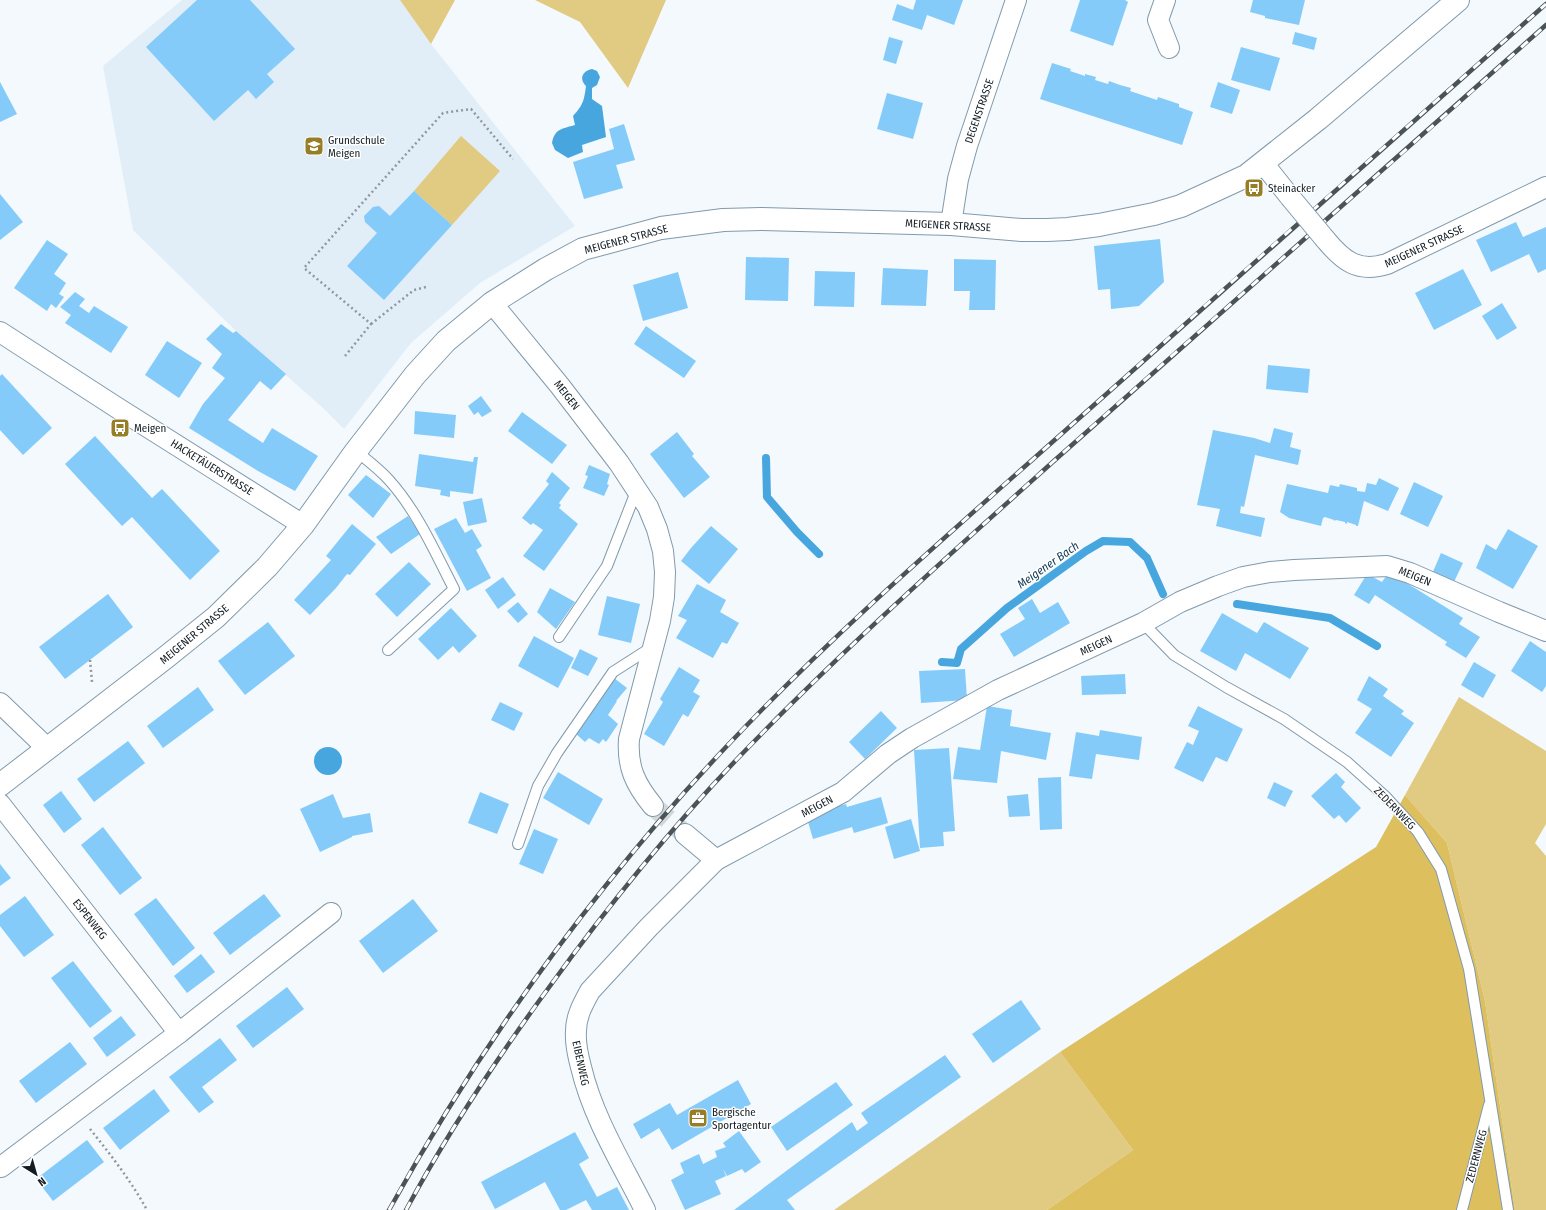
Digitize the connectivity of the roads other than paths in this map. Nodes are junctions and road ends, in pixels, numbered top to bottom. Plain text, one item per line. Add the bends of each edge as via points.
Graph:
1 (1016, 0) edge
2 (1165, 0) edge
3 (1458, 0) edge
4 (1169, 48) dead end
5 (1263, 164) junction
6 (1546, 187) edge
7 (951, 224) junction
8 (492, 303) junction
9 (0, 332) edge
10 (356, 451) junction
11 (637, 490) junction
12 (303, 524) junction
13 (1143, 623) junction
14 (1546, 631) edge
15 (560, 637) dead end
16 (652, 647) junction
17 (388, 650) dead end
18 (0, 703) edge
19 (47, 748) junction
20 (0, 785) edge
21 (0, 804) edge
22 (653, 806) tunnel mouth
23 (685, 834) tunnel mouth
24 (518, 844) dead end
25 (716, 860) junction
26 (331, 913) dead end
27 (179, 1033) junction
28 (1490, 1101) junction
29 (1, 1167) edge
30 (645, 1210) edge
31 (1462, 1210) edge
32 (1508, 1210) edge

1 - 7 street, DEGENSTRASSE via 967,146 958,179
2 - 4 street via 1158,20
3 - 5 street
5 - 6 street, MEIGENER STRASSE, bridge via 1338,255 1355,265 1379,267
5 - 7 street, MEIGENER STRASSE via 1246,176 1180,206 1099,226 1021,230
7 - 8 street, MEIGENER STRASSE via 761,219 723,220 662,228 583,249
8 - 10 street, MEIGENER STRASSE via 446,341 415,375
8 - 11 street, MEIGEN via 560,386
9 - 12 street, HACKETÄUERSTRASSE
10 - 12 street, MEIGENER STRASSE
10 - 17 lane via 388,479 399,493 418,520 454,589
11 - 15 lane via 607,566
11 - 16 street, MEIGEN via 658,529 663,551 664,597
12 - 19 street, MEIGENER STRASSE via 267,567 216,617
13 - 14 street, MEIGEN via 1180,602 1243,577 1294,570 1387,566 1410,573
13 - 25 street, MEIGEN via 998,690 906,742 843,792
13 - 28 lane, ZEDERNWEG via 1174,656 1284,719 1348,762 1386,797 1418,832 1442,868 1469,969
16 - 22 street, MEIGEN via 629,739 628,756 636,783
16 - 24 lane via 613,672 557,753 538,786
18 - 19 street
19 - 20 street, MEIGENER STRASSE
21 - 27 street, ESPENWEG
23 - 25 street
25 - 30 street, EIBENWEG via 590,991 578,1018 577,1050 585,1085 594,1109
26 - 27 street
27 - 29 street
28 - 31 lane, ZEDERNWEG
28 - 32 lane, ZEDERNWEG

